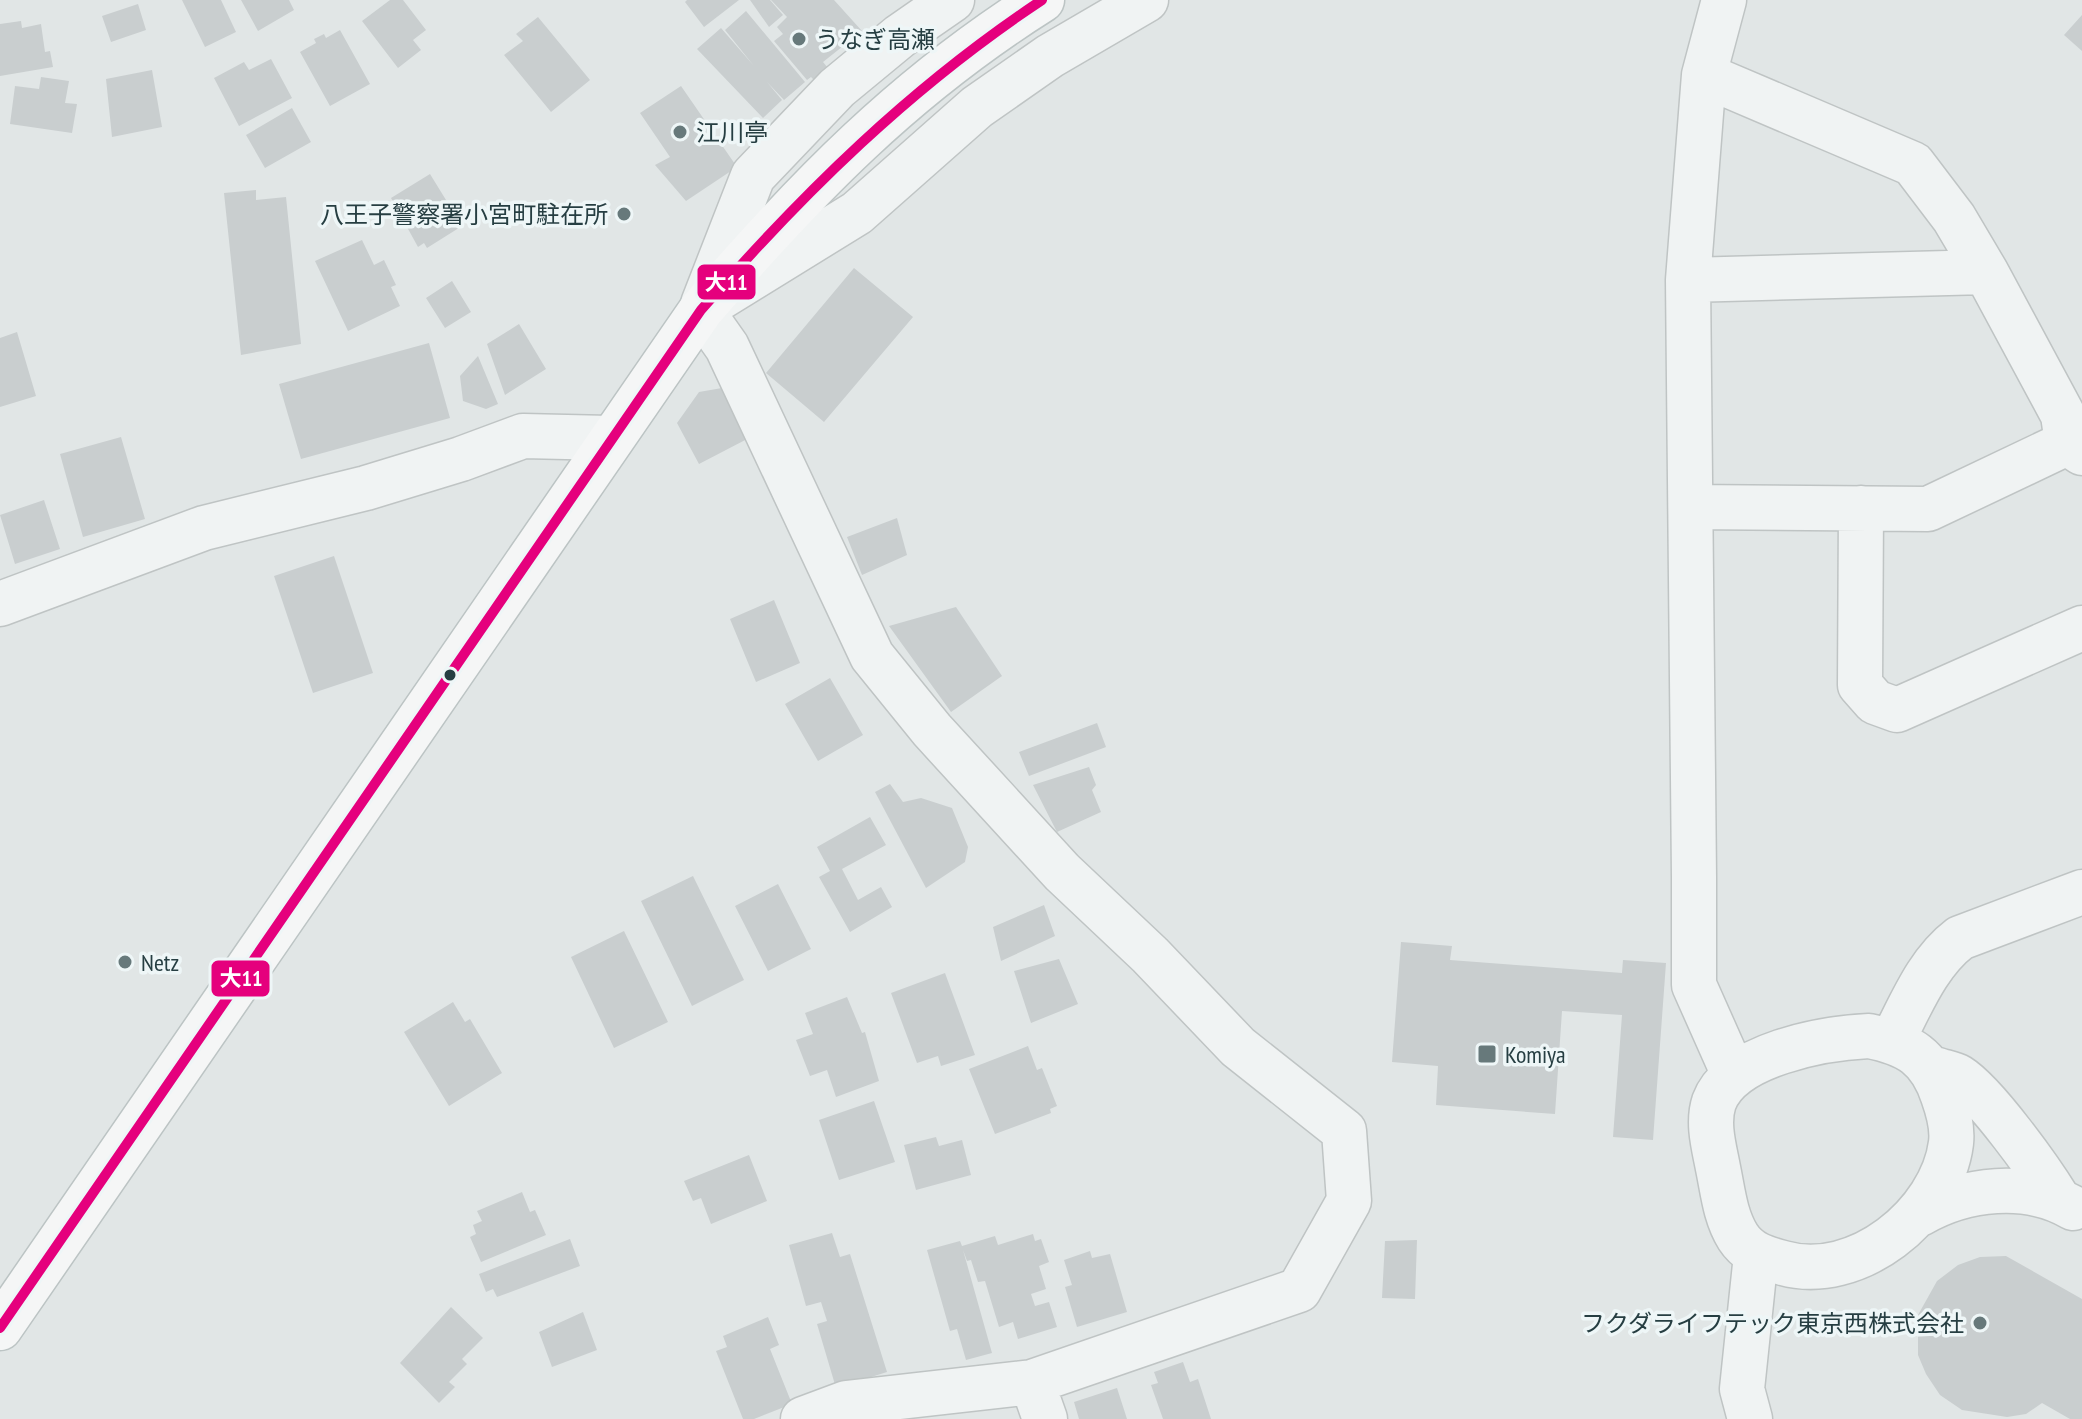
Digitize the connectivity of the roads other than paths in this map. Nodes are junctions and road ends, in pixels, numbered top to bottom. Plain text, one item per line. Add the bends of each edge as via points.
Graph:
1 (952, 0) edge
2 (1042, 0) edge
3 (1146, 0) edge
4 (1724, 0) edge
5 (1704, 75) junction
6 (1986, 272) junction
7 (1688, 280) junction
8 (701, 310) junction
9 (610, 438) junction
10 (2075, 448) edge
11 (1691, 507) junction
12 (1861, 508) junction
13 (0, 604) edge
14 (2082, 628) edge
15 (2082, 892) edge
16 (1892, 1041) junction
17 (1935, 1069) junction
18 (1734, 1075) junction
19 (2070, 1206) edge
20 (1920, 1214) junction
21 (1756, 1255) junction
22 (0, 1328) edge
23 (1039, 1400) edge
24 (803, 1419) edge
25 (1750, 1419) edge

1 - 8 street via 837,88 753,176
2 - 8 main road via 868,131 788,209
3 - 8 street via 1050,56 977,107 857,213
4 - 5 street
5 - 6 street via 1913,164
5 - 7 street
6 - 7 street
6 - 10 street via 2063,415
7 - 11 street
8 - 9 main road
8 - 23 street via 727,347 872,656 1062,872 1238,1047 1344,1131 1349,1201 1299,1290
9 - 13 street via 523,436 366,488 204,528
9 - 22 main road
10 - 12 street via 1928,509
11 - 12 street
11 - 18 street via 1692,974 1697,998
12 - 14 street via 1860,685 1875,702 1897,710
15 - 16 street via 1960,938 1947,948
16 - 17 street
16 - 18 street via 1844,1037 1777,1053
17 - 19 street via 1959,1077
17 - 20 street via 1947,1105 1951,1143 1946,1165
18 - 21 street via 1714,1102 1711,1131 1728,1220
19 - 20 street via 1997,1191 1968,1192
20 - 21 street via 1880,1244 1823,1268
21 - 25 street via 1742,1389
23 - 24 street via 846,1403

